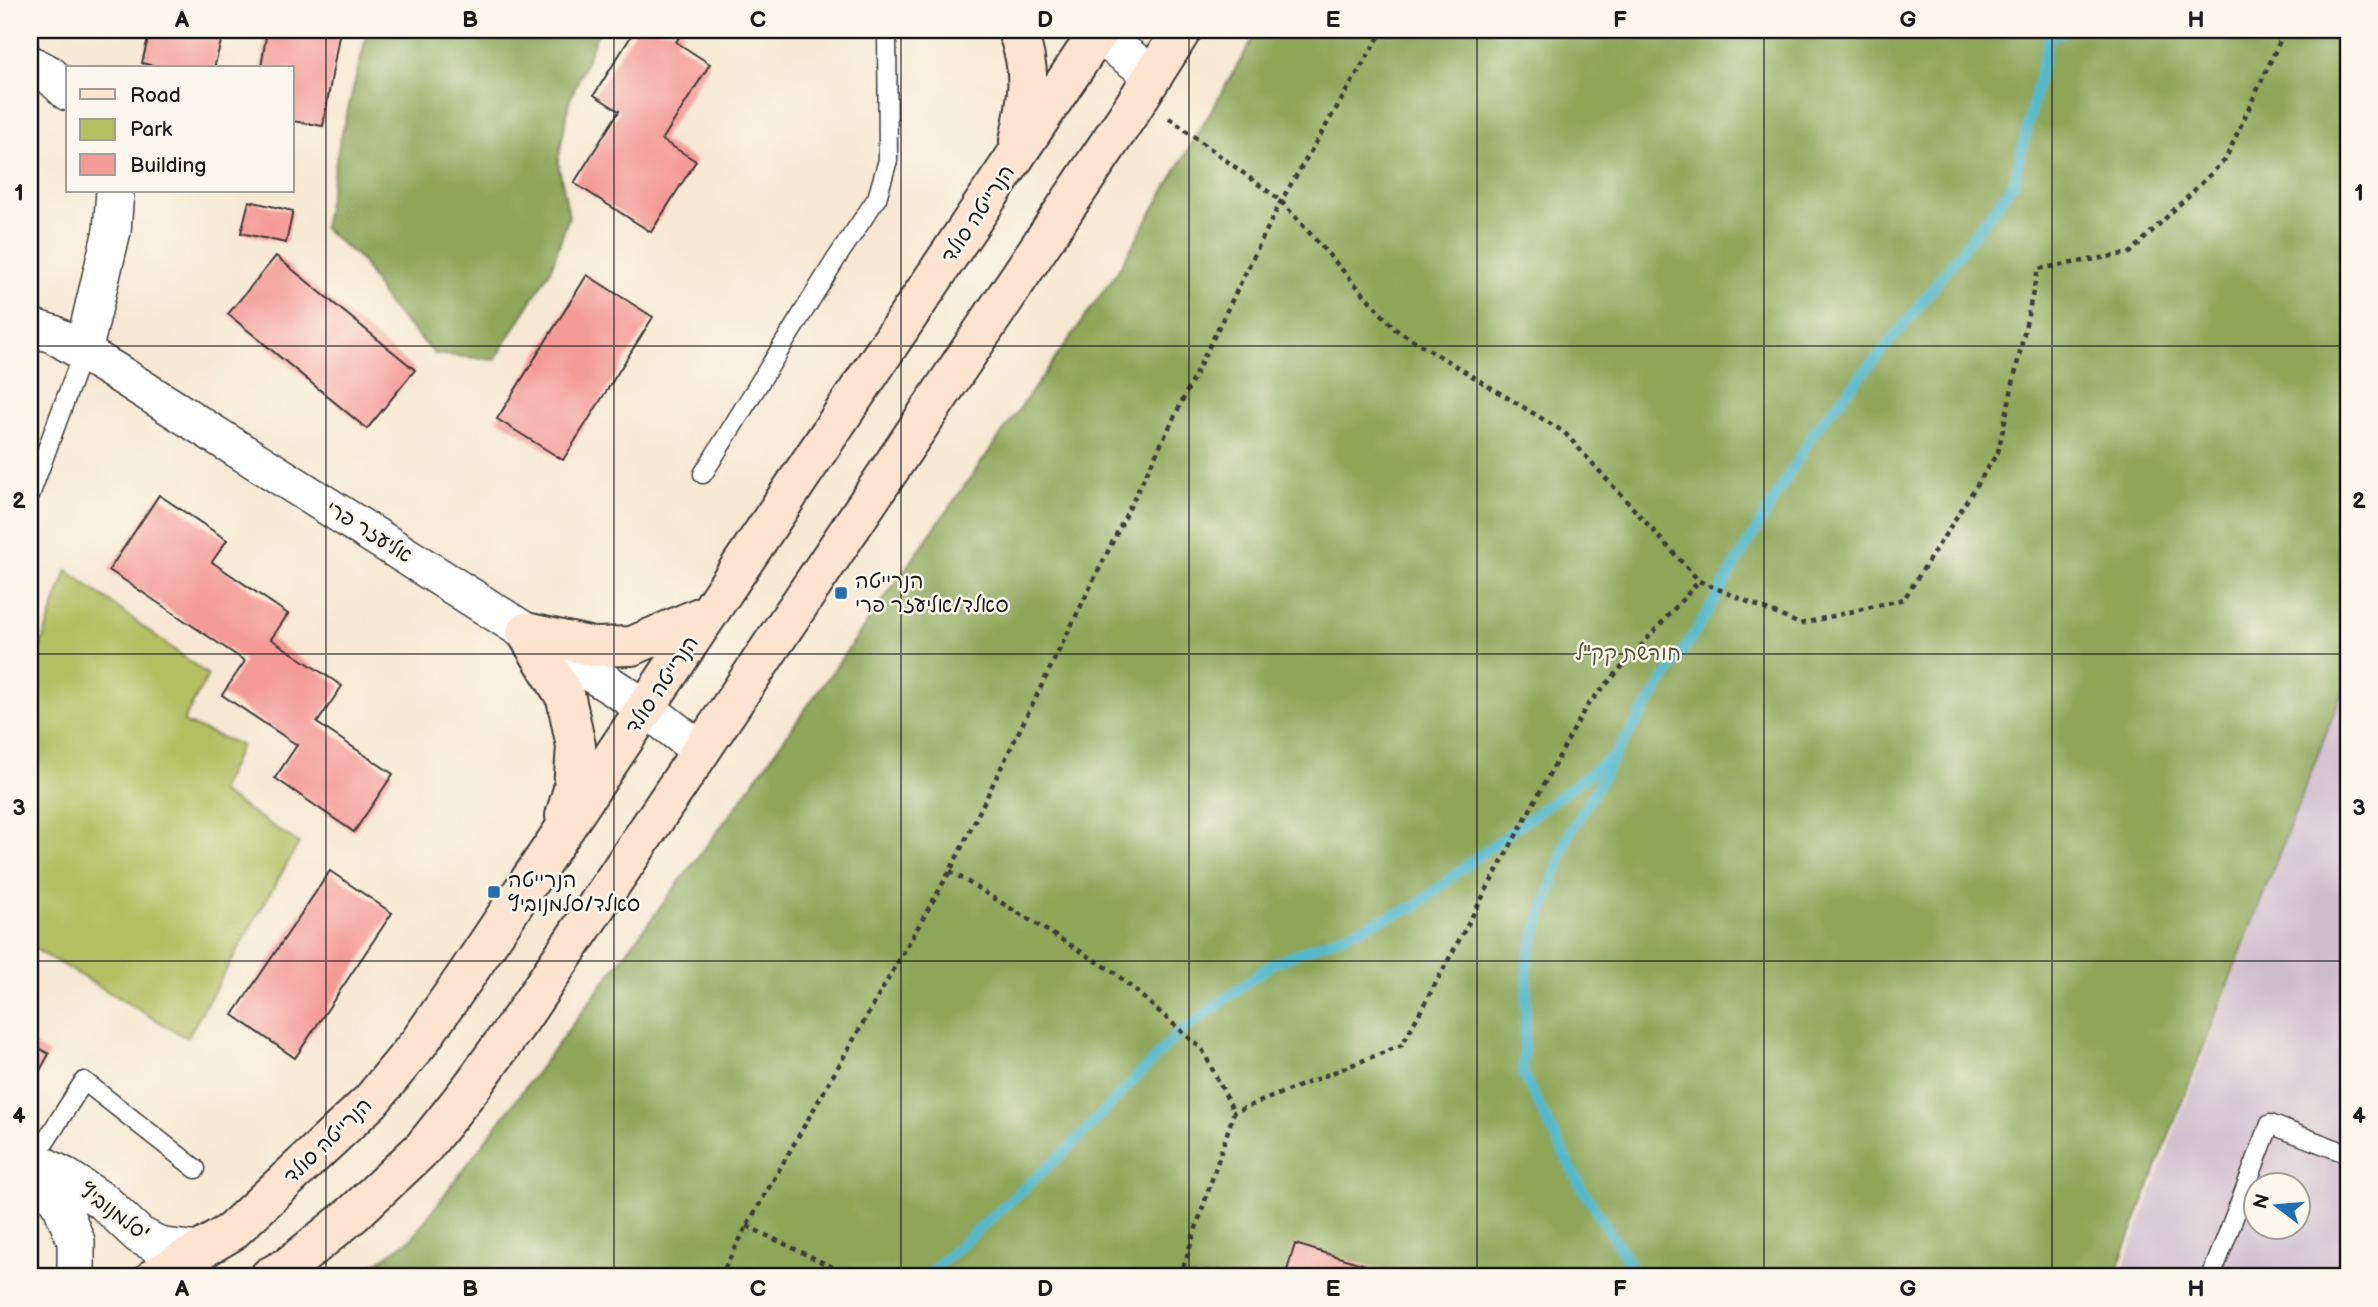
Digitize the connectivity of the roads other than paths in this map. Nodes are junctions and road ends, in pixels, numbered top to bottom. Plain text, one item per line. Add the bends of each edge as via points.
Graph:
1 (887, 30) edge
2 (1017, 30) edge
3 (1182, 30) edge
4 (1097, 31) edge
5 (30, 64) edge
6 (1153, 75) junction
7 (66, 90) edge
8 (1016, 157) junction
9 (114, 192) edge
10 (30, 327) edge
11 (83, 352) junction
12 (703, 474) dead end
13 (30, 495) edge
14 (709, 614) junction
15 (526, 632) junction
16 (646, 708) junction
17 (701, 751) junction
18 (558, 838) junction
19 (2348, 1154) edge
20 (31, 1160) edge
21 (196, 1168) dead end
22 (198, 1251) junction
23 (76, 1277) edge
24 (155, 1277) edge
25 (269, 1277) edge
26 (2211, 1277) edge

1 - 12 lane via 888,160 877,198
2 - 8 main road via 1029,92
3 - 6 main road
4 - 6 street
4 - 8 main road, הנרייטה סולד
5 - 7 street
6 - 17 main road
8 - 14 main road, הנרייטה סולד
9 - 11 street via 111,231
10 - 11 street, אליעזר פרי
11 - 13 lane
11 - 15 street, אליעזר פרי
14 - 15 main road via 632,646 593,647
14 - 16 main road, הנרייטה סולד
15 - 16 street, אליעזר פרי
15 - 18 main road via 566,698 576,746 573,789
16 - 17 street, אליעזר פרי
16 - 18 main road, הנרייטה סולד
17 - 25 main road via 522,1017 423,1148 353,1214
18 - 22 main road, הנרייטה סולד via 418,1044 372,1101 231,1232
19 - 26 lane via 2270,1124
20 - 21 lane via 84,1081
20 - 22 street, סלמנוביץ' via 104,1202 139,1235 162,1247
20 - 23 street, סלמנוביץ' via 62,1207 76,1241
22 - 24 main road, הנרייטה סולד

